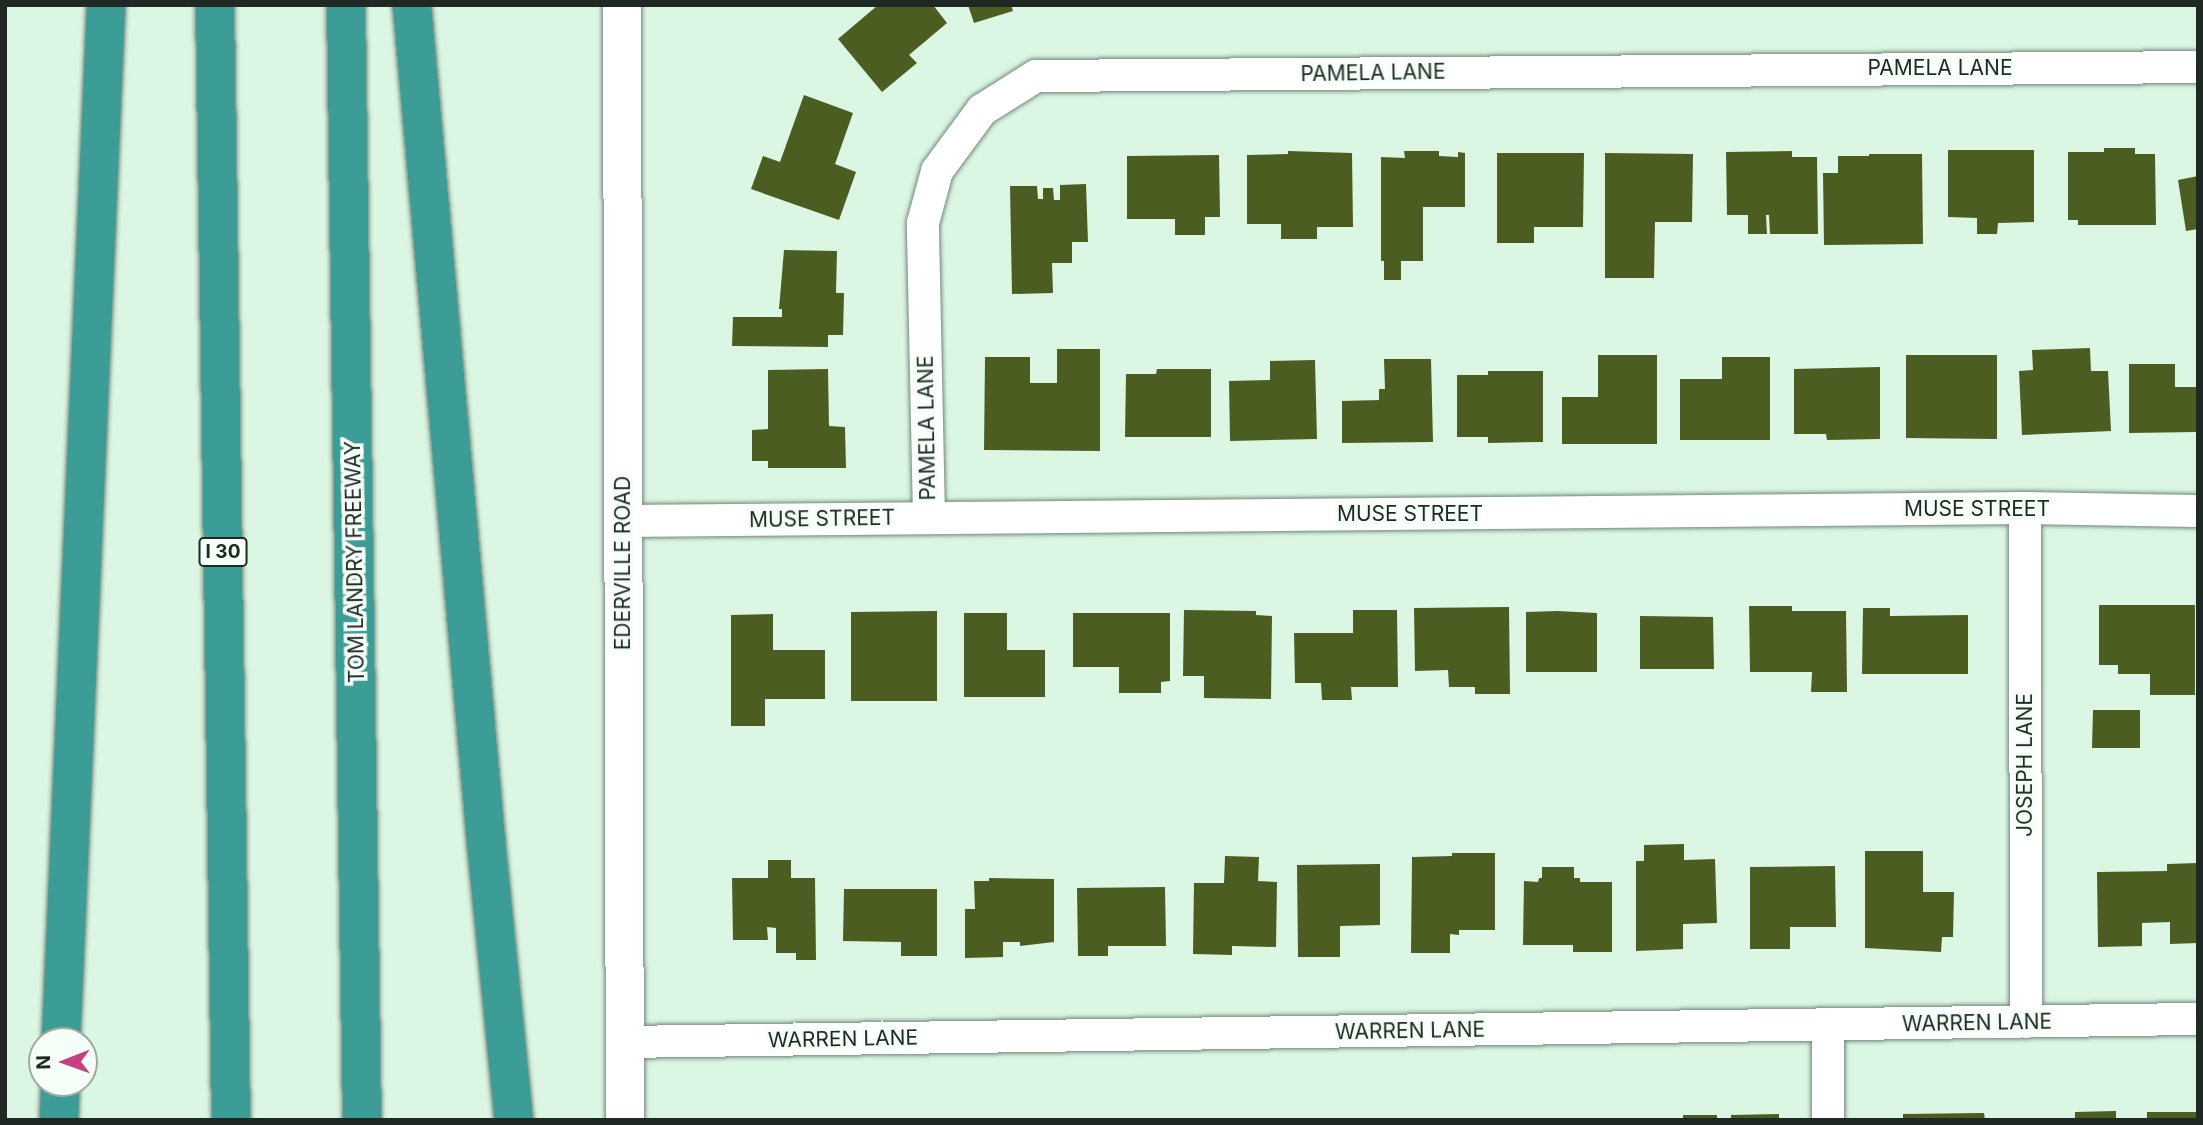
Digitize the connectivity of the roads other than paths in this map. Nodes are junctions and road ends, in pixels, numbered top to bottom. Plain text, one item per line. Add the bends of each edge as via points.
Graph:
1 (106, 5) edge
2 (215, 5) edge
3 (346, 5) edge
4 (412, 5) edge
5 (622, 5) edge
6 (2198, 66) edge
7 (2025, 508) junction
8 (2198, 511) edge
9 (929, 518) junction
10 (623, 521) junction
11 (2198, 1019) edge
12 (2026, 1022) junction
13 (1828, 1025) junction
14 (61, 1027) edge
15 (622, 1042) junction
16 (60, 1097) edge
17 (230, 1113) edge
18 (59, 1120) edge
19 (362, 1120) edge
20 (514, 1120) edge
21 (625, 1120) edge
22 (1828, 1120) edge

1 - 14 highway
2 - 17 highway, I 30
3 - 19 highway, TOM LANDRY FREEWAY
4 - 20 highway
5 - 10 street, EDERVILLE ROAD
6 - 9 street, PAMELA LANE via 1036,76 982,110 937,171 923,223
7 - 8 street, MUSE STREET
7 - 9 street, MUSE STREET
7 - 12 street, JOSEPH LANE
9 - 10 street, MUSE STREET
10 - 15 street, EDERVILLE ROAD
11 - 12 street, WARREN LANE
12 - 13 street, WARREN LANE
13 - 15 street, WARREN LANE
13 - 22 street
15 - 21 street, EDERVILLE ROAD
16 - 18 highway

